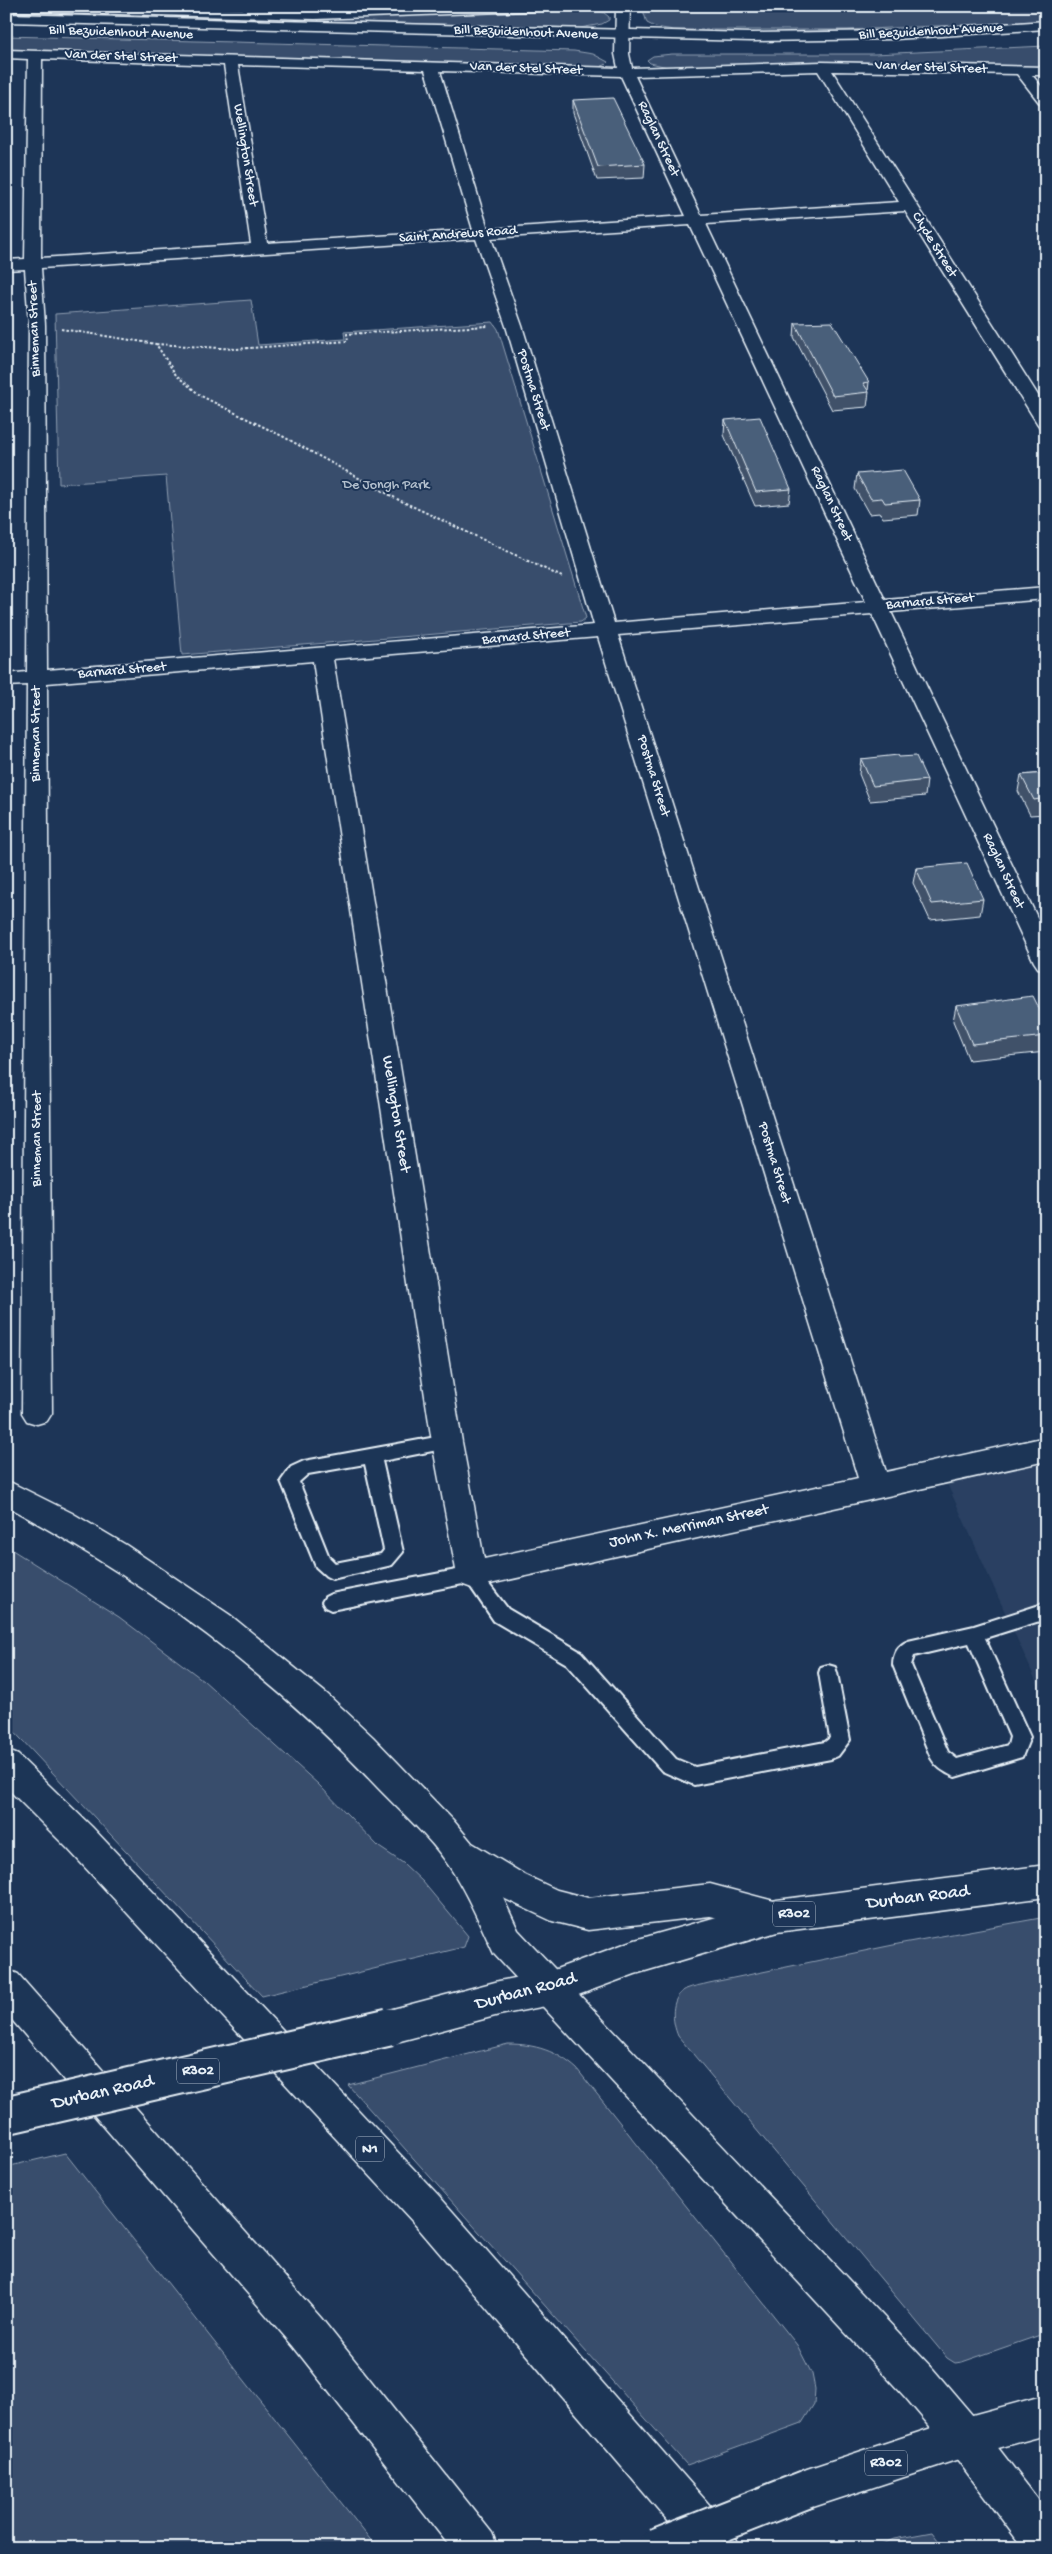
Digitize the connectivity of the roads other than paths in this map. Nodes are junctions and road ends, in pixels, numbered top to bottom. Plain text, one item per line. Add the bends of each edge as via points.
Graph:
1 (6, 6) edge
2 (554, 6) edge
3 (622, 6) edge
4 (53, 7) edge
5 (437, 8) edge
6 (246, 10) edge
7 (6, 18) edge
8 (1046, 25) edge
9 (6, 30) edge
10 (1046, 38) edge
11 (623, 41) junction
12 (6, 54) edge
13 (35, 55) junction
14 (230, 60) junction
15 (431, 66) junction
16 (822, 66) junction
17 (1021, 70) junction
18 (1046, 71) edge
19 (626, 72) junction
20 (1046, 102) edge
21 (910, 206) junction
22 (696, 220) junction
23 (482, 234) junction
24 (260, 248) junction
25 (33, 263) junction
26 (6, 265) edge
27 (1046, 423) edge
28 (1046, 593) edge
29 (878, 607) junction
30 (608, 630) junction
31 (322, 654) junction
32 (36, 677) junction
33 (6, 680) edge
34 (1046, 962) edge
35 (37, 1413) dead end
36 (447, 1442) junction
37 (1046, 1449) edge
38 (372, 1455) junction
39 (876, 1487) junction
40 (6, 1492) edge
41 (472, 1575) junction
42 (331, 1602) dead end
43 (1046, 1611) edge
44 (974, 1634) junction
45 (828, 1673) dead end
46 (6, 1765) edge
47 (461, 1854) junction
48 (1046, 1881) edge
49 (777, 1916) junction
50 (6, 1986) edge
51 (552, 1988) junction
52 (6, 2115) edge
53 (1046, 2414) edge
54 (965, 2437) junction
55 (1046, 2544) edge
56 (478, 2548) edge
57 (657, 2548) edge
58 (719, 2548) edge

1 - 4 main road
2 - 5 main road
3 - 11 main road, Raglan Street
4 - 6 main road
5 - 6 main road via 315,15
7 - 11 main road, Bill Bezuidenhout Avenue
8 - 11 main road, Bill Bezuidenhout Avenue via 896,35
9 - 11 main road, Bill Bezuidenhout Avenue
10 - 11 main road, Bill Bezuidenhout Avenue via 843,47
11 - 19 main road, Raglan Street
12 - 13 main road, Van der Stel Street
13 - 14 main road, Van der Stel Street
13 - 25 main road, Binneman Street
14 - 15 main road, Van der Stel Street
14 - 24 main road, Wellington Street
15 - 19 main road, Van der Stel Street
15 - 23 main road, Postma Street
16 - 17 main road, Van der Stel Street
16 - 19 main road, Van der Stel Street
16 - 21 main road, Clyde Street
17 - 18 main road, Van der Stel Street
17 - 20 main road
19 - 22 main road, Raglan Street
21 - 22 main road, Saint Andrews Road
21 - 27 main road, Clyde Street
22 - 23 main road, Saint Andrews Road
22 - 29 main road, Raglan Street
23 - 24 main road, Saint Andrews Road
23 - 30 main road, Postma Street via 514,326
24 - 25 main road, Saint Andrews Road
25 - 26 main road, Saint Andrews Road
25 - 32 main road, Binneman Street via 37,325
28 - 29 main road, Barnard Street
29 - 30 main road, Barnard Street
29 - 34 main road, Raglan Street
30 - 31 main road, Barnard Street
30 - 39 main road, Postma Street
31 - 32 main road, Barnard Street
31 - 36 main road, Wellington Street
32 - 33 main road, Barnard Street
32 - 35 main road, Binneman Street
36 - 38 lane
36 - 41 main road, Wellington Street
37 - 39 main road, John X. Merriman Street
38 - 38 lane via 394,1552 386,1560 332,1571 322,1562 290,1481 304,1468
39 - 41 main road, John X. Merriman Street
40 - 47 main road via 55,1517 168,1587 275,1667 375,1760
41 - 42 lane, John X. Merriman Street
41 - 45 lane via 501,1615 574,1658 669,1766 694,1776 835,1747 840,1740
43 - 44 lane
44 - 44 lane via 908,1649 902,1658 902,1665 941,1758 954,1768 1015,1751 1020,1742
46 - 58 main road, N1 via 87,1846 426,2209
47 - 49 main road via 544,1901 588,1914 710,1900
47 - 51 main road via 506,1942
48 - 49 main road, Durban Road / R302
49 - 51 main road, Durban Road / R302 via 635,1957
50 - 56 main road via 307,2332
51 - 52 main road, Durban Road / R302, bridge
51 - 54 main road via 919,2383
53 - 54 main road, R302
54 - 55 main road
54 - 57 main road, R302, bridge via 807,2489

